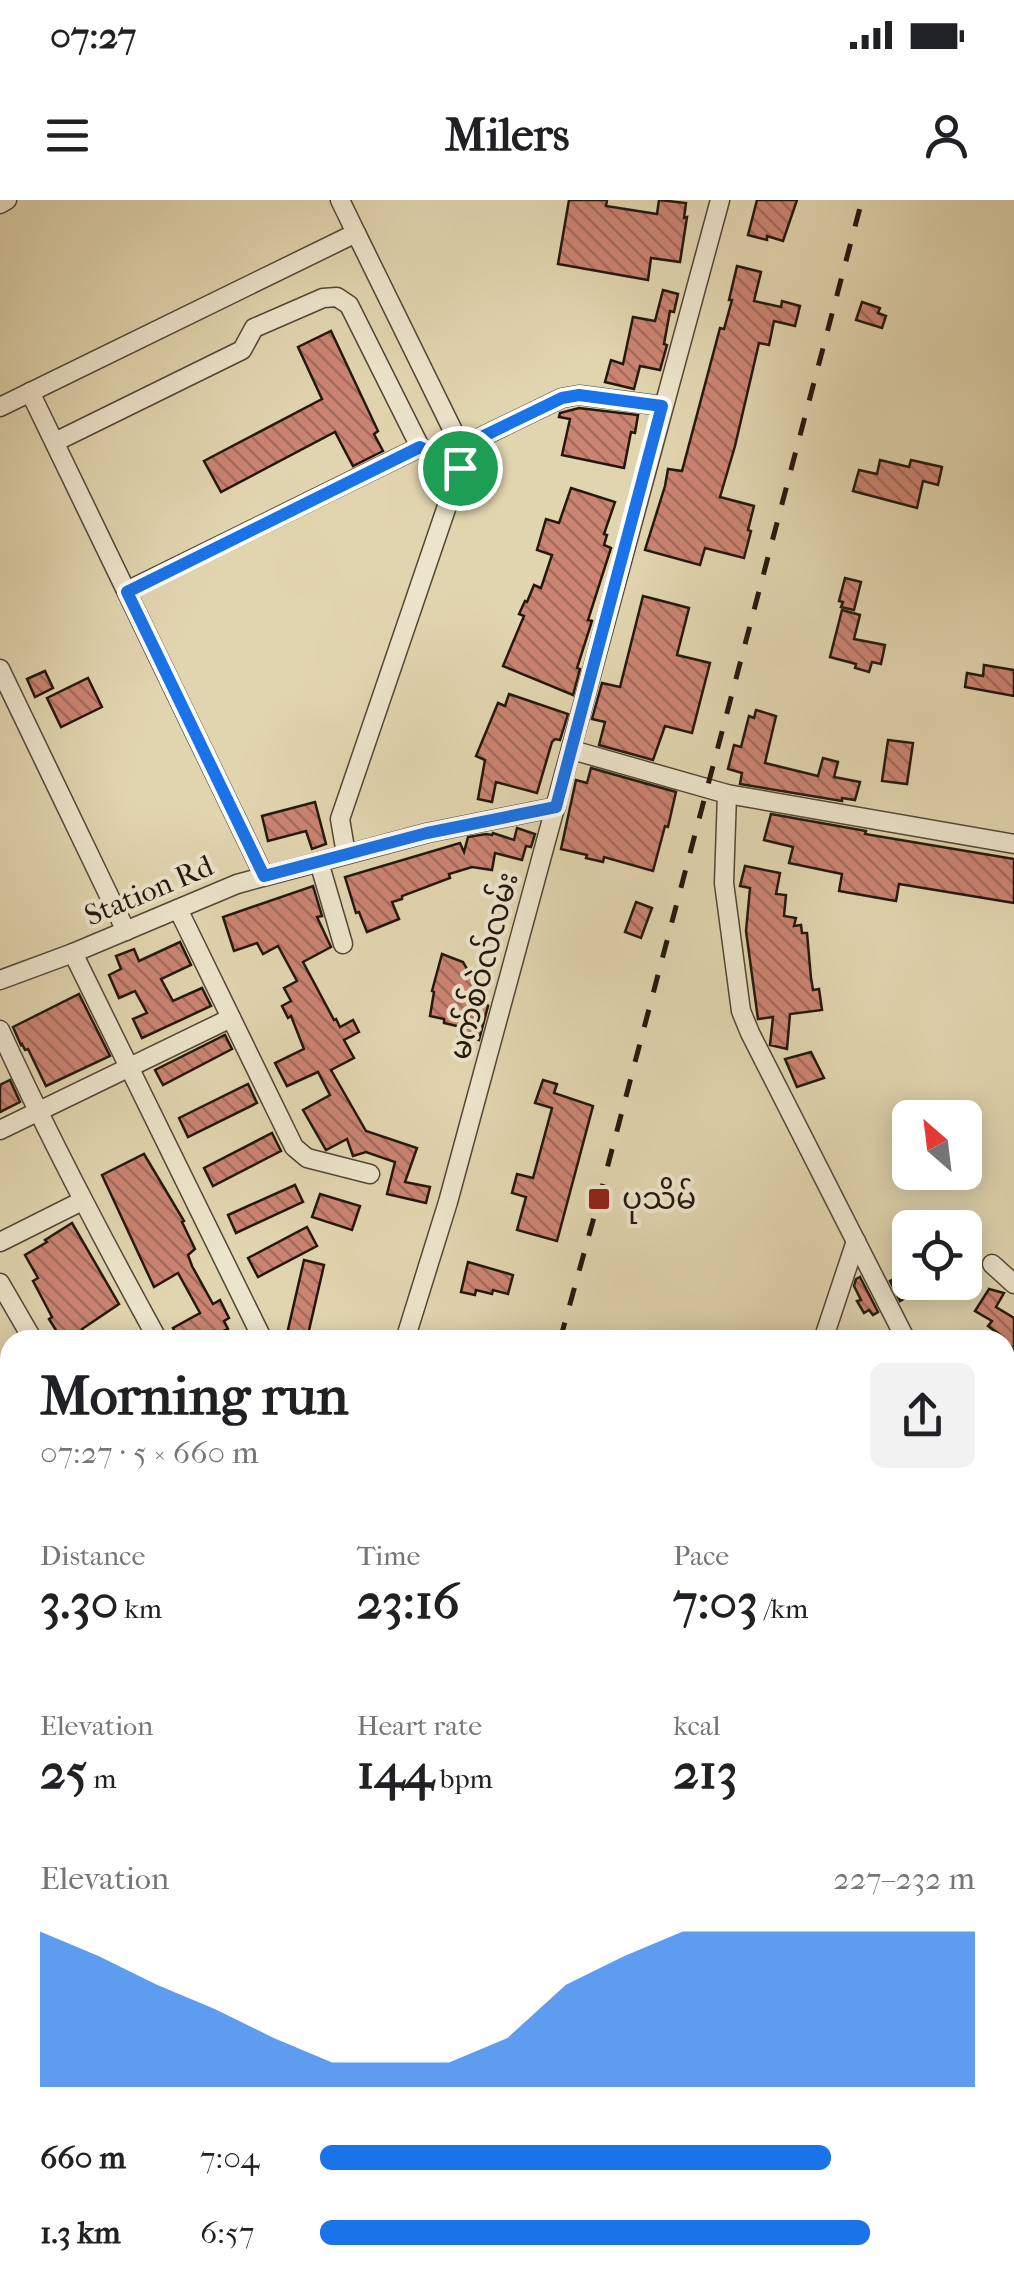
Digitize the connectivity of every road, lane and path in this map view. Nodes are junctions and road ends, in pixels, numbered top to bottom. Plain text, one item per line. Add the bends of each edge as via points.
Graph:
1 (7, 200) edge
2 (340, 200) edge
3 (720, 200) edge
4 (0, 204) edge
5 (356, 233) junction
6 (30, 392) junction
7 (662, 406) junction
8 (0, 407) edge
9 (55, 442) junction
10 (420, 447) junction
11 (461, 447) junction
12 (460, 468) junction
13 (127, 592) junction
14 (0, 669) edge
15 (572, 750) junction
16 (727, 794) junction
17 (556, 807) junction
18 (1014, 844) edge
19 (346, 854) junction
20 (319, 862) junction
21 (264, 876) junction
22 (178, 908) junction
23 (126, 931) junction
24 (344, 944) dead end
25 (73, 952) junction
26 (0, 980) edge
27 (231, 1018) junction
28 (0, 1030) edge
29 (128, 1066) junction
30 (37, 1111) junction
31 (0, 1130) edge
32 (370, 1174) dead end
33 (82, 1200) junction
34 (856, 1241) junction
35 (0, 1242) edge
36 (992, 1264) dead end
37 (0, 1283) edge
38 (1014, 1284) edge
39 (27, 1330) edge
40 (153, 1330) edge
41 (258, 1330) edge
42 (408, 1330) edge
43 (826, 1330) edge
44 (901, 1330) edge

1 - 4 street
2 - 5 street
3 - 7 street, မက်စ်ဝဲလ်လမ်း
5 - 6 street
5 - 11 street
6 - 8 street
6 - 9 street
7 - 11 street via 562,398
7 - 15 street, မက်စ်ဝဲလ်လမ်း
9 - 10 street via 242,350 254,328 337,297 349,305
9 - 13 street
10 - 12 street
10 - 13 street
11 - 12 street
12 - 19 street via 340,819
13 - 21 street
14 - 23 street
15 - 16 street
15 - 17 street, မက်စ်ဝဲလ်လမ်း
16 - 18 street
16 - 34 street via 724,883 742,1011
17 - 19 street, Station Rd
17 - 42 street, မက်စ်ဝဲလ်လမ်း
19 - 20 street, Station Rd
20 - 21 street, Station Rd
20 - 24 street
21 - 22 street, Station Rd
22 - 23 street, Station Rd
22 - 27 street
23 - 25 street, Station Rd
25 - 26 street, Station Rd
25 - 29 street
27 - 29 street
27 - 32 street via 294,1147 307,1158
28 - 30 street
29 - 30 street
29 - 41 street
30 - 31 street
30 - 33 street
33 - 35 street
33 - 40 street
34 - 43 street
34 - 44 street
36 - 38 street
37 - 39 street

